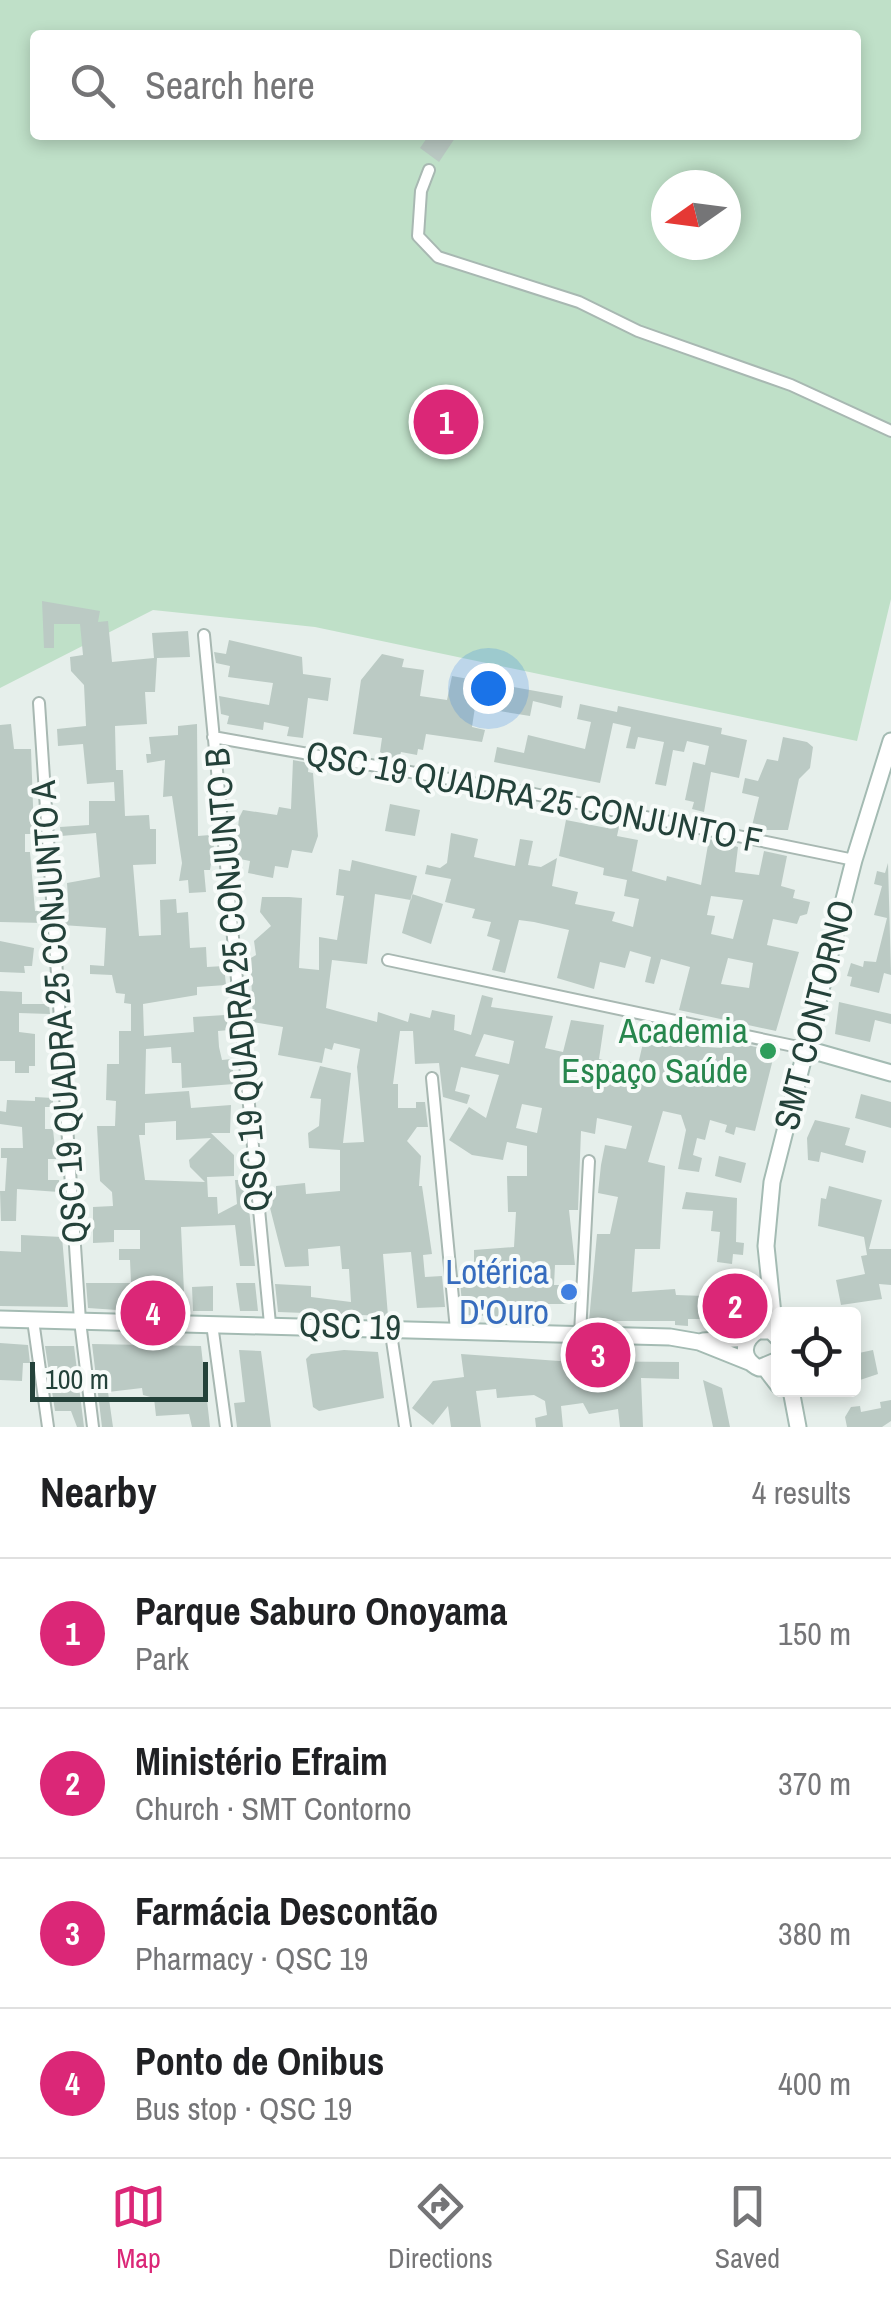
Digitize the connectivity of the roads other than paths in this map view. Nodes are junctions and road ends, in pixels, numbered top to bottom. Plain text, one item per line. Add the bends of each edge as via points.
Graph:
1 (429, 170) dead end
2 (891, 431) edge
3 (204, 636) dead end
4 (39, 702) dead end
5 (213, 736) junction
6 (891, 741) edge
7 (854, 860) junction
8 (388, 960) dead end
9 (803, 1048) junction
10 (891, 1073) edge
11 (432, 1078) dead end
12 (589, 1161) dead end
13 (0, 1319) edge
14 (33, 1320) junction
15 (80, 1321) junction
16 (212, 1324) junction
17 (270, 1324) junction
18 (390, 1327) junction
19 (456, 1330) junction
20 (580, 1334) junction
21 (765, 1335) edge
22 (699, 1342) junction
23 (749, 1362) junction
24 (771, 1364) edge
25 (785, 1397) edge
26 (793, 1397) edge
27 (797, 1423) edge
28 (48, 1427) edge
29 (93, 1427) edge
30 (226, 1427) edge
31 (405, 1427) edge

1 - 2 street via 420,191 418,236 438,257 578,302
3 - 5 street, QSC 19 QUADRA 25 CONJUNTO B
4 - 15 street, QSC 19 QUADRA 25 CONJUNTO A
5 - 7 street, QSC 19 QUADRA 25 CONJUNTO F
5 - 17 street, QSC 19 QUADRA 25 CONJUNTO B
6 - 7 street, SMT CONTORNO
7 - 9 street, SMT CONTORNO
8 - 9 street
9 - 10 street
9 - 21 street, SMT CONTORNO via 768,1208
11 - 19 street
12 - 20 street
13 - 14 street, QSC 19
14 - 15 street, QSC 19
14 - 28 street
15 - 16 street, QSC 19
15 - 29 street, QSC 19 QUADRA 25 CONJUNTO A
16 - 17 street, QSC 19
16 - 30 street
17 - 18 street, QSC 19
18 - 19 street, QSC 19
18 - 31 street
19 - 20 street, QSC 19
20 - 22 street, QSC 19
21 - 22 street, QSC 19
21 - 23 street, SMT CONTORNO via 744,1350
22 - 23 street, QSC 19
23 - 24 street, QSC 19
25 - 27 street
26 - 27 street

